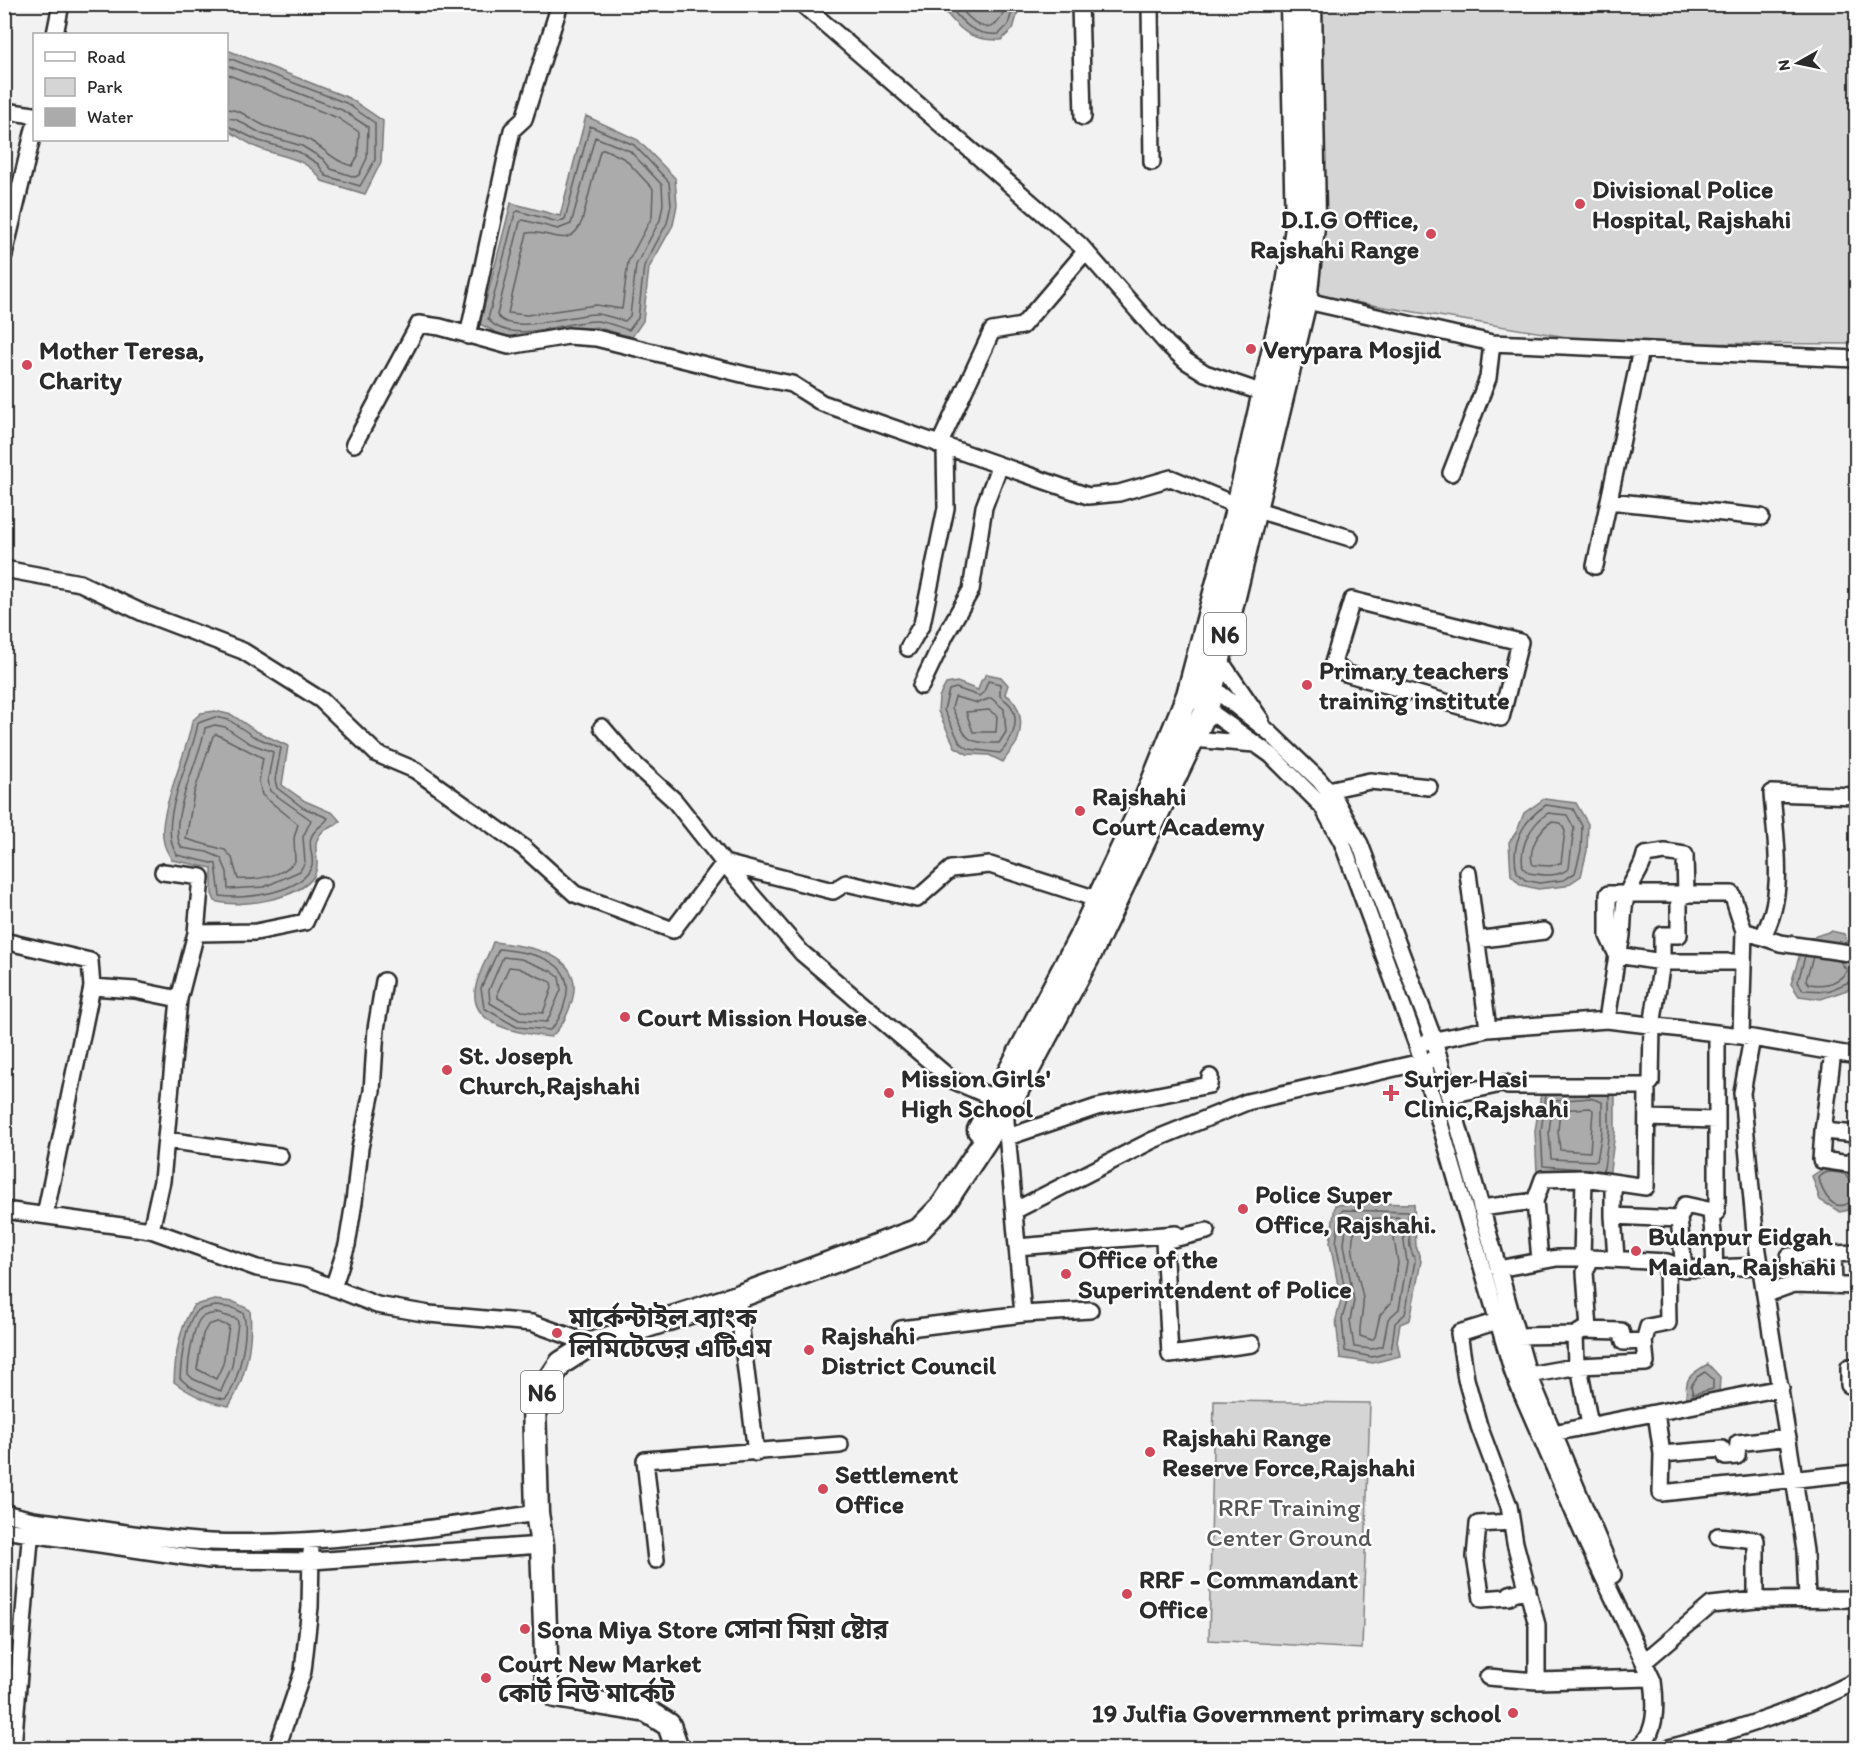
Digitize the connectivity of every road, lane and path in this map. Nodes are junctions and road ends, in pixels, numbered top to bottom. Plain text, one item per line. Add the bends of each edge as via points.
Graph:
1 (61, 4) edge
2 (560, 4) edge
3 (802, 4) edge
4 (1080, 4) edge
5 (1150, 4) edge
6 (1292, 4) edge
7 (1310, 4) edge
8 (55, 33) edge
9 (4, 111) edge
10 (33, 115) edge
11 (1083, 117) dead end
12 (33, 133) edge
13 (1152, 162) dead end
14 (1085, 252) junction
15 (4, 255) edge
16 (1295, 298) junction
17 (468, 336) junction
18 (1492, 344) junction
19 (1641, 350) junction
20 (1857, 359) edge
21 (1273, 396) junction
22 (354, 444) dead end
23 (942, 446) junction
24 (999, 467) junction
25 (1451, 473) dead end
26 (1609, 501) junction
27 (1246, 508) junction
28 (1761, 516) dead end
29 (1350, 538) dead end
30 (1595, 566) dead end
31 (4, 569) edge
32 (909, 648) dead end
33 (1219, 659) junction
34 (1333, 663) joint
35 (1193, 673) junction
36 (921, 686) dead end
37 (1188, 696) junction
38 (1209, 698) junction
39 (602, 727) dead end
40 (1269, 732) junction
41 (1192, 739) junction
42 (1255, 744) junction
43 (1429, 787) dead end
44 (1328, 790) junction
45 (1857, 796) edge
46 (724, 863) junction
47 (163, 872) dead end
48 (1468, 873) dead end
49 (322, 885) dead end
50 (1627, 894) junction
51 (1682, 895) junction
52 (1106, 902) junction
53 (1744, 931) junction
54 (1545, 932) dead end
55 (196, 933) junction
56 (1762, 937) junction
57 (1476, 940) junction
58 (4, 942) edge
59 (1857, 954) edge
60 (1617, 955) junction
61 (1662, 962) junction
62 (1742, 962) junction
63 (384, 981) dead end
64 (92, 987) junction
65 (179, 999) junction
66 (1607, 1020) junction
67 (1652, 1026) junction
68 (1488, 1029) junction
69 (1717, 1034) junction
70 (1746, 1037) junction
71 (1434, 1040) junction
72 (1417, 1045) junction
73 (1833, 1052) junction
74 (1857, 1056) edge
75 (1439, 1058) junction
76 (1422, 1061) junction
77 (1210, 1077) dead end
78 (1647, 1086) junction
79 (1450, 1095) junction
80 (1000, 1104) junction
81 (1647, 1118) junction
82 (1716, 1120) junction
83 (1823, 1131) junction
84 (1857, 1134) edge
85 (1008, 1137) junction
86 (166, 1140) junction
87 (280, 1156) dead end
88 (1857, 1158) edge
89 (1584, 1178) junction
90 (1613, 1183) junction
91 (1535, 1201) junction
92 (1481, 1208) junction
93 (4, 1210) edge
94 (1014, 1211) junction
95 (1711, 1211) junction
96 (45, 1215) junction
97 (1613, 1216) junction
98 (1679, 1219) junction
99 (151, 1230) junction
100 (1017, 1247) junction
101 (1833, 1253) junction
102 (1857, 1253) edge
103 (1586, 1258) junction
104 (1616, 1258) junction
105 (1540, 1261) junction
106 (1667, 1262) junction
107 (1498, 1269) junction
108 (1684, 1269) junction
109 (1714, 1269) junction
110 (1762, 1270) junction
111 (1834, 1286) junction
112 (1857, 1286) edge
113 (333, 1288) junction
114 (1766, 1294) junction
115 (737, 1297) junction
116 (1090, 1310) dead end
117 (1023, 1314) junction
118 (1498, 1321) junction
119 (901, 1329) dead end
120 (1582, 1333) junction
121 (1517, 1336) junction
122 (1644, 1341) junction
123 (591, 1344) junction
124 (1252, 1344) dead end
125 (1577, 1365) junction
126 (1857, 1367) edge
127 (1529, 1375) junction
128 (1857, 1385) edge
129 (1781, 1388) junction
130 (1656, 1413) junction
131 (1590, 1425) junction
132 (1553, 1432) junction
133 (1788, 1437) junction
134 (840, 1445) dead end
135 (756, 1453) junction
136 (1662, 1454) junction
137 (1857, 1473) edge
138 (1794, 1478) junction
139 (4, 1513) edge
140 (537, 1513) junction
141 (33, 1520) junction
142 (1511, 1522) junction
143 (4, 1530) edge
144 (29, 1536) junction
145 (1718, 1536) dead end
146 (311, 1540) junction
147 (542, 1545) junction
148 (656, 1560) dead end
149 (312, 1561) junction
150 (1528, 1589) dead end
151 (1807, 1599) junction
152 (1857, 1599) edge
153 (1756, 1600) junction
154 (1632, 1635) junction
155 (1644, 1662) junction
156 (1488, 1677) dead end
157 (1651, 1678) junction
158 (1537, 1681) junction
159 (1857, 1681) edge
160 (13, 1749) edge
161 (277, 1749) edge
162 (677, 1749) edge
163 (1636, 1749) edge
164 (1668, 1749) edge

1 - 8 street
2 - 17 street via 524,119 512,130
3 - 14 street
4 - 11 street
5 - 13 street
6 - 16 highway, N6
7 - 16 highway, N6 via 1314,217
9 - 10 street
12 - 15 street
14 - 21 street via 1186,361 1205,373
14 - 23 street via 1022,326 992,331
16 - 18 street
16 - 21 highway, N6
17 - 22 street via 419,324
17 - 23 street via 509,346 568,336 596,338 792,384 822,403
18 - 19 street
18 - 25 street via 1488,378
19 - 20 street
19 - 26 street
21 - 27 highway, N6
23 - 24 street
23 - 32 street via 946,508 922,624
24 - 27 street via 1088,496 1119,493 1171,478
24 - 36 street via 984,507 971,590
26 - 28 street
26 - 30 street
27 - 29 street
27 - 33 highway, N6
27 - 35 highway, N6
31 - 46 street via 80,583 143,613 243,651 321,700 377,754 415,770 523,847 575,894 672,930
33 - 38 highway, N6
33 - 40 street
34 - 34 street via 1352,600 1520,642 1501,718 1345,673
35 - 37 highway, N6
35 - 38 street
37 - 38 street
37 - 52 highway, N6
38 - 40 street
38 - 41 highway, N6
38 - 42 street
39 - 46 street via 631,761 674,800
40 - 44 street
41 - 42 street
41 - 52 highway, N6
42 - 72 street via 1322,806 1342,842
43 - 44 street via 1370,781
44 - 71 street via 1360,844
45 - 56 street via 1772,793 1777,874 1771,922
46 - 52 street via 833,891 846,883 917,899 951,869 990,865
46 - 80 street via 802,953 952,1080
47 - 55 street via 201,877
48 - 57 street
49 - 55 street via 305,922 256,932
50 - 51 street
50 - 51 street via 1645,855 1665,852 1684,855
50 - 60 street via 1608,894 1608,936
51 - 53 street via 1732,894
51 - 61 street via 1679,935 1662,935
52 - 80 highway, N6
53 - 56 street
53 - 62 street
54 - 57 street
55 - 65 street
56 - 59 street
57 - 68 street
58 - 64 street via 90,961
60 - 61 street
60 - 66 street
61 - 62 street
61 - 67 street
62 - 70 street
63 - 113 street via 372,1091 347,1245
64 - 65 street
64 - 96 street
65 - 86 street
66 - 67 street
66 - 68 street
67 - 69 street
67 - 78 street via 1651,1082
68 - 71 street
69 - 70 street
69 - 82 street
70 - 73 street
70 - 110 street via 1742,1093
71 - 72 street
71 - 75 street
72 - 76 street
73 - 74 street
73 - 83 street
75 - 76 street
75 - 79 street
76 - 94 street via 1246,1102 1153,1140
76 - 118 street
77 - 85 street via 1209,1085 1097,1107
78 - 79 street via 1506,1083
78 - 81 street
79 - 92 street
80 - 85 street
80 - 115 highway, N6 via 943,1205 920,1230
81 - 82 street
81 - 90 street via 1646,1187
82 - 95 street via 1717,1212
83 - 84 street
83 - 88 street via 1821,1160 1849,1164
85 - 94 street
86 - 87 street
86 - 99 street
89 - 90 street
89 - 91 street via 1544,1179
89 - 103 street
90 - 97 street
91 - 92 street
91 - 105 street
92 - 107 street
93 - 96 street
94 - 100 street
95 - 98 street via 1684,1206
95 - 109 street via 1716,1248
96 - 99 street
97 - 98 street
97 - 104 street
98 - 108 street
99 - 113 street via 257,1268 306,1277
100 - 117 street
100 - 124 street via 1211,1230 1164,1241 1170,1355
101 - 102 street
101 - 110 street via 1789,1256 1789,1269
101 - 111 street
103 - 104 street
103 - 105 street
103 - 120 street
104 - 106 street
105 - 107 street
106 - 108 street
106 - 122 street via 1668,1323 1648,1327
107 - 121 street
108 - 109 street
109 - 110 street
110 - 114 street
111 - 112 street
111 - 114 street via 1794,1284
113 - 123 street via 377,1305 532,1323
114 - 129 street
115 - 123 highway, N6
115 - 135 street
116 - 117 street
117 - 119 street
118 - 142 street via 1459,1333 1469,1388
118 - 154 street via 1513,1373
120 - 121 street
120 - 122 street via 1621,1331 1624,1342
120 - 125 street
121 - 127 street
122 - 125 street via 1646,1363
123 - 140 highway, N6 via 561,1363 534,1403
125 - 127 street
125 - 131 street
126 - 128 street via 1849,1367 1849,1385
127 - 132 street
129 - 130 street
129 - 133 street
130 - 131 street
130 - 136 street
131 - 132 street
132 - 154 street via 1613,1575
133 - 136 street via 1738,1443 1737,1456 1726,1457 1722,1449
133 - 138 street
134 - 135 street
135 - 148 street via 645,1460
136 - 138 street via 1661,1493
137 - 138 street
138 - 151 street via 1805,1551
139 - 141 street
140 - 146 street via 414,1531
140 - 147 highway, N6
141 - 144 street
141 - 146 street via 209,1542
142 - 150 street via 1478,1524 1475,1557 1482,1599 1509,1597
142 - 158 street via 1537,1625
143 - 144 street
144 - 149 street via 209,1560
144 - 160 street
145 - 153 street via 1756,1540
146 - 149 street
147 - 149 street
147 - 162 highway, N6 via 547,1683 555,1696 647,1711 669,1725
149 - 161 street via 303,1671
151 - 152 street
151 - 153 street
153 - 155 street via 1711,1605
154 - 155 street
155 - 157 street
156 - 158 street
157 - 158 street
157 - 163 street via 1656,1702 1653,1722
159 - 164 street via 1832,1694

